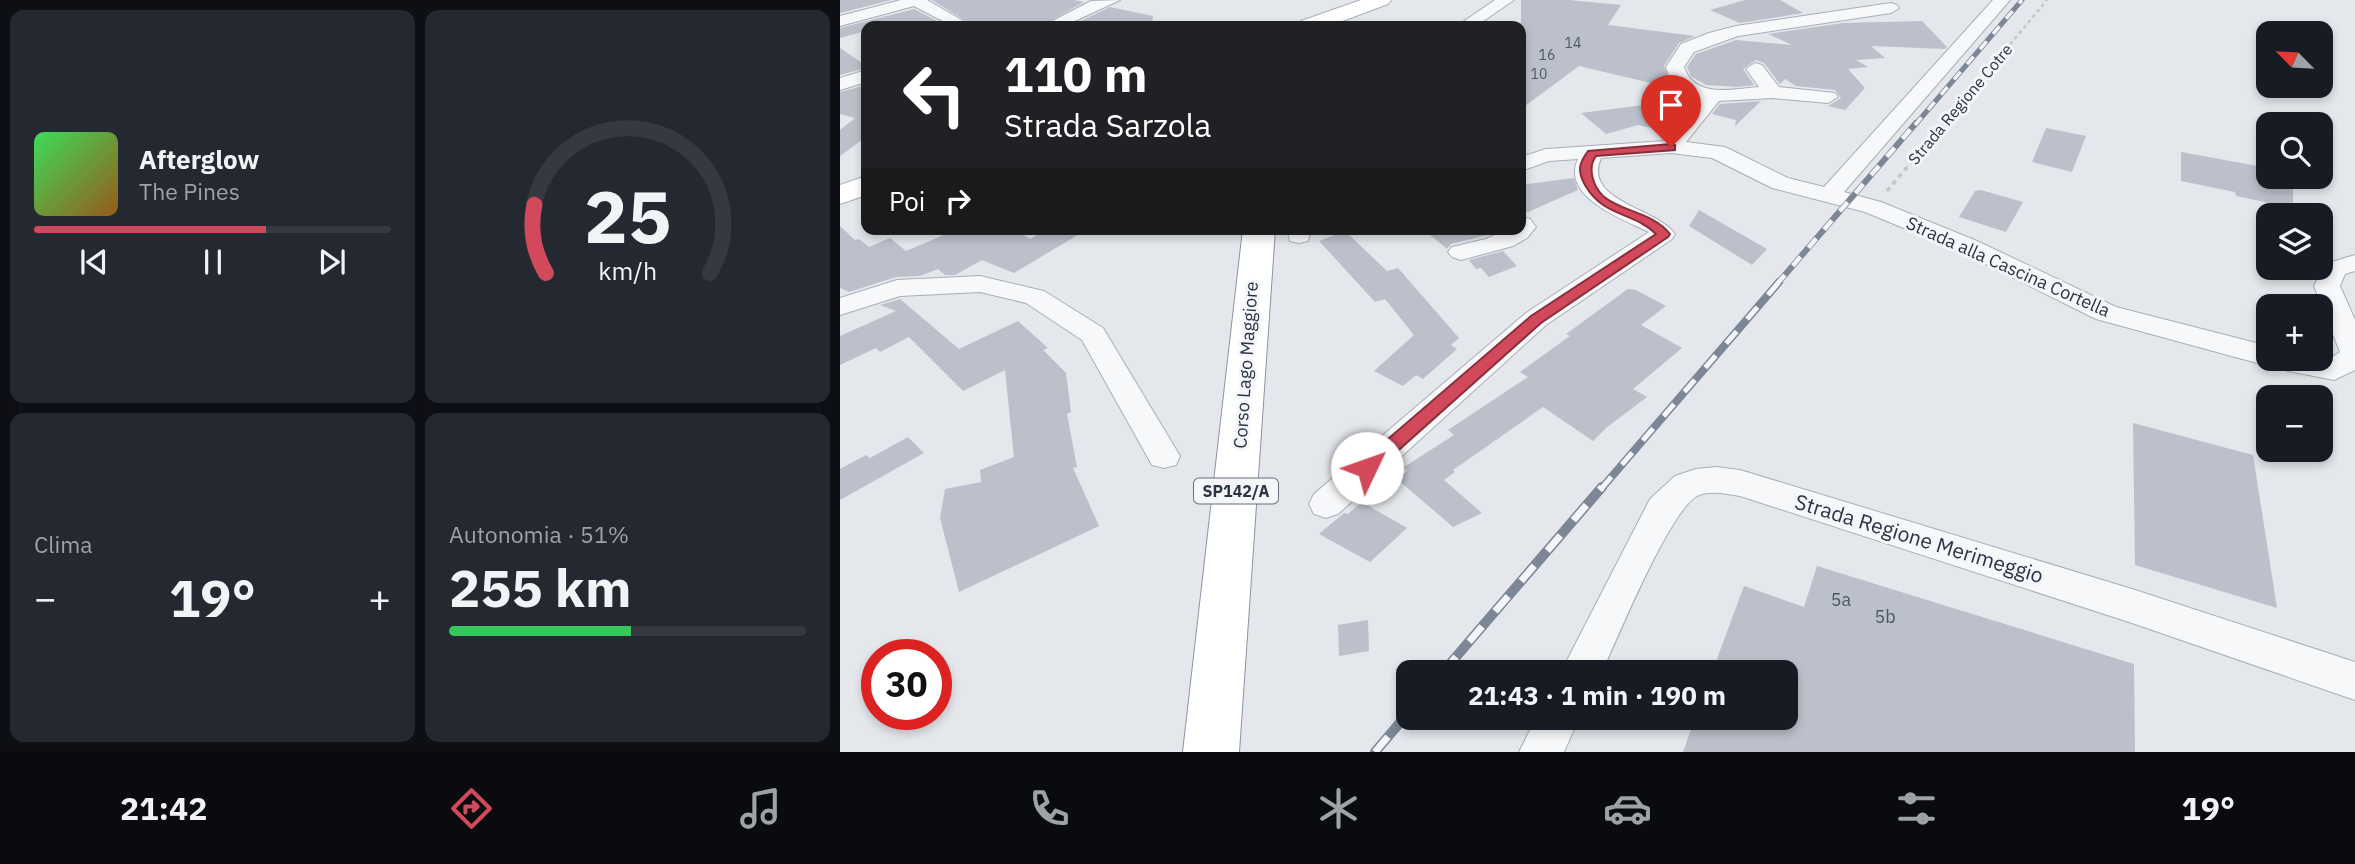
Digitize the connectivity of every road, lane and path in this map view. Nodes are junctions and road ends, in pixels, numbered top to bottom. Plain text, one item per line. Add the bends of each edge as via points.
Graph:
1 (917, 0) edge
2 (1112, 0) edge
3 (1381, 0) edge
4 (1506, 0) edge
5 (2002, 0) edge
6 (2047, 0) edge
7 (1405, 1) edge
8 (1891, 8) dead end
9 (840, 21) edge
10 (955, 21) edge
11 (1061, 21) edge
12 (1323, 21) edge
13 (1376, 21) edge
14 (1473, 21) edge
15 (1755, 69) dead end
16 (861, 78) edge
17 (840, 84) edge
18 (1773, 92) junction
19 (1708, 96) junction
20 (1828, 97) dead end
21 (1671, 147) junction
22 (1592, 153) junction
23 (1526, 162) edge
24 (861, 188) edge
25 (1830, 194) junction
26 (840, 195) edge
27 (1873, 207) junction
28 (1283, 235) edge
29 (1515, 235) edge
30 (1461, 252) dead end
31 (2355, 263) edge
32 (840, 307) edge
33 (2256, 353) edge
34 (2355, 354) edge
35 (2333, 370) edge
36 (1164, 456) dead end
37 (1326, 504) dead end
38 (1587, 660) edge
39 (2355, 681) edge
40 (1552, 730) edge
41 (1211, 752) edge
42 (1541, 752) edge

1 - 9 street
1 - 10 street
2 - 11 street
3 - 12 main road
4 - 14 street
5 - 25 street
6 - 27 path, Strada Regione Cotre
7 - 13 main road
8 - 19 street via 1736,31 1698,42 1687,48 1675,67 1685,87
15 - 18 street
16 - 17 street
18 - 19 street
18 - 20 street
19 - 21 street via 1710,100
21 - 22 street, Strada alla Cascina Cortella
21 - 25 street, Strada alla Cascina Cortella via 1717,152 1780,183
22 - 23 street, Strada alla Cascina Cortella via 1546,155
22 - 37 street via 1585,176 1599,199 1663,234 1536,319
24 - 26 main road
25 - 27 street, Strada alla Cascina Cortella
27 - 33 street, Strada alla Cascina Cortella via 1968,246 2106,313
28 - 41 main road, Corso Lago Maggiore / SP142/A via 1254,267
29 - 30 street
31 - 34 street via 2334,269 2327,286
32 - 36 street via 897,288 979,284 1035,297 1093,334
34 - 35 street
38 - 39 street, Strada Regione Merimeggio via 1662,509 1673,494 1690,483 1711,478 1740,483
40 - 42 street

